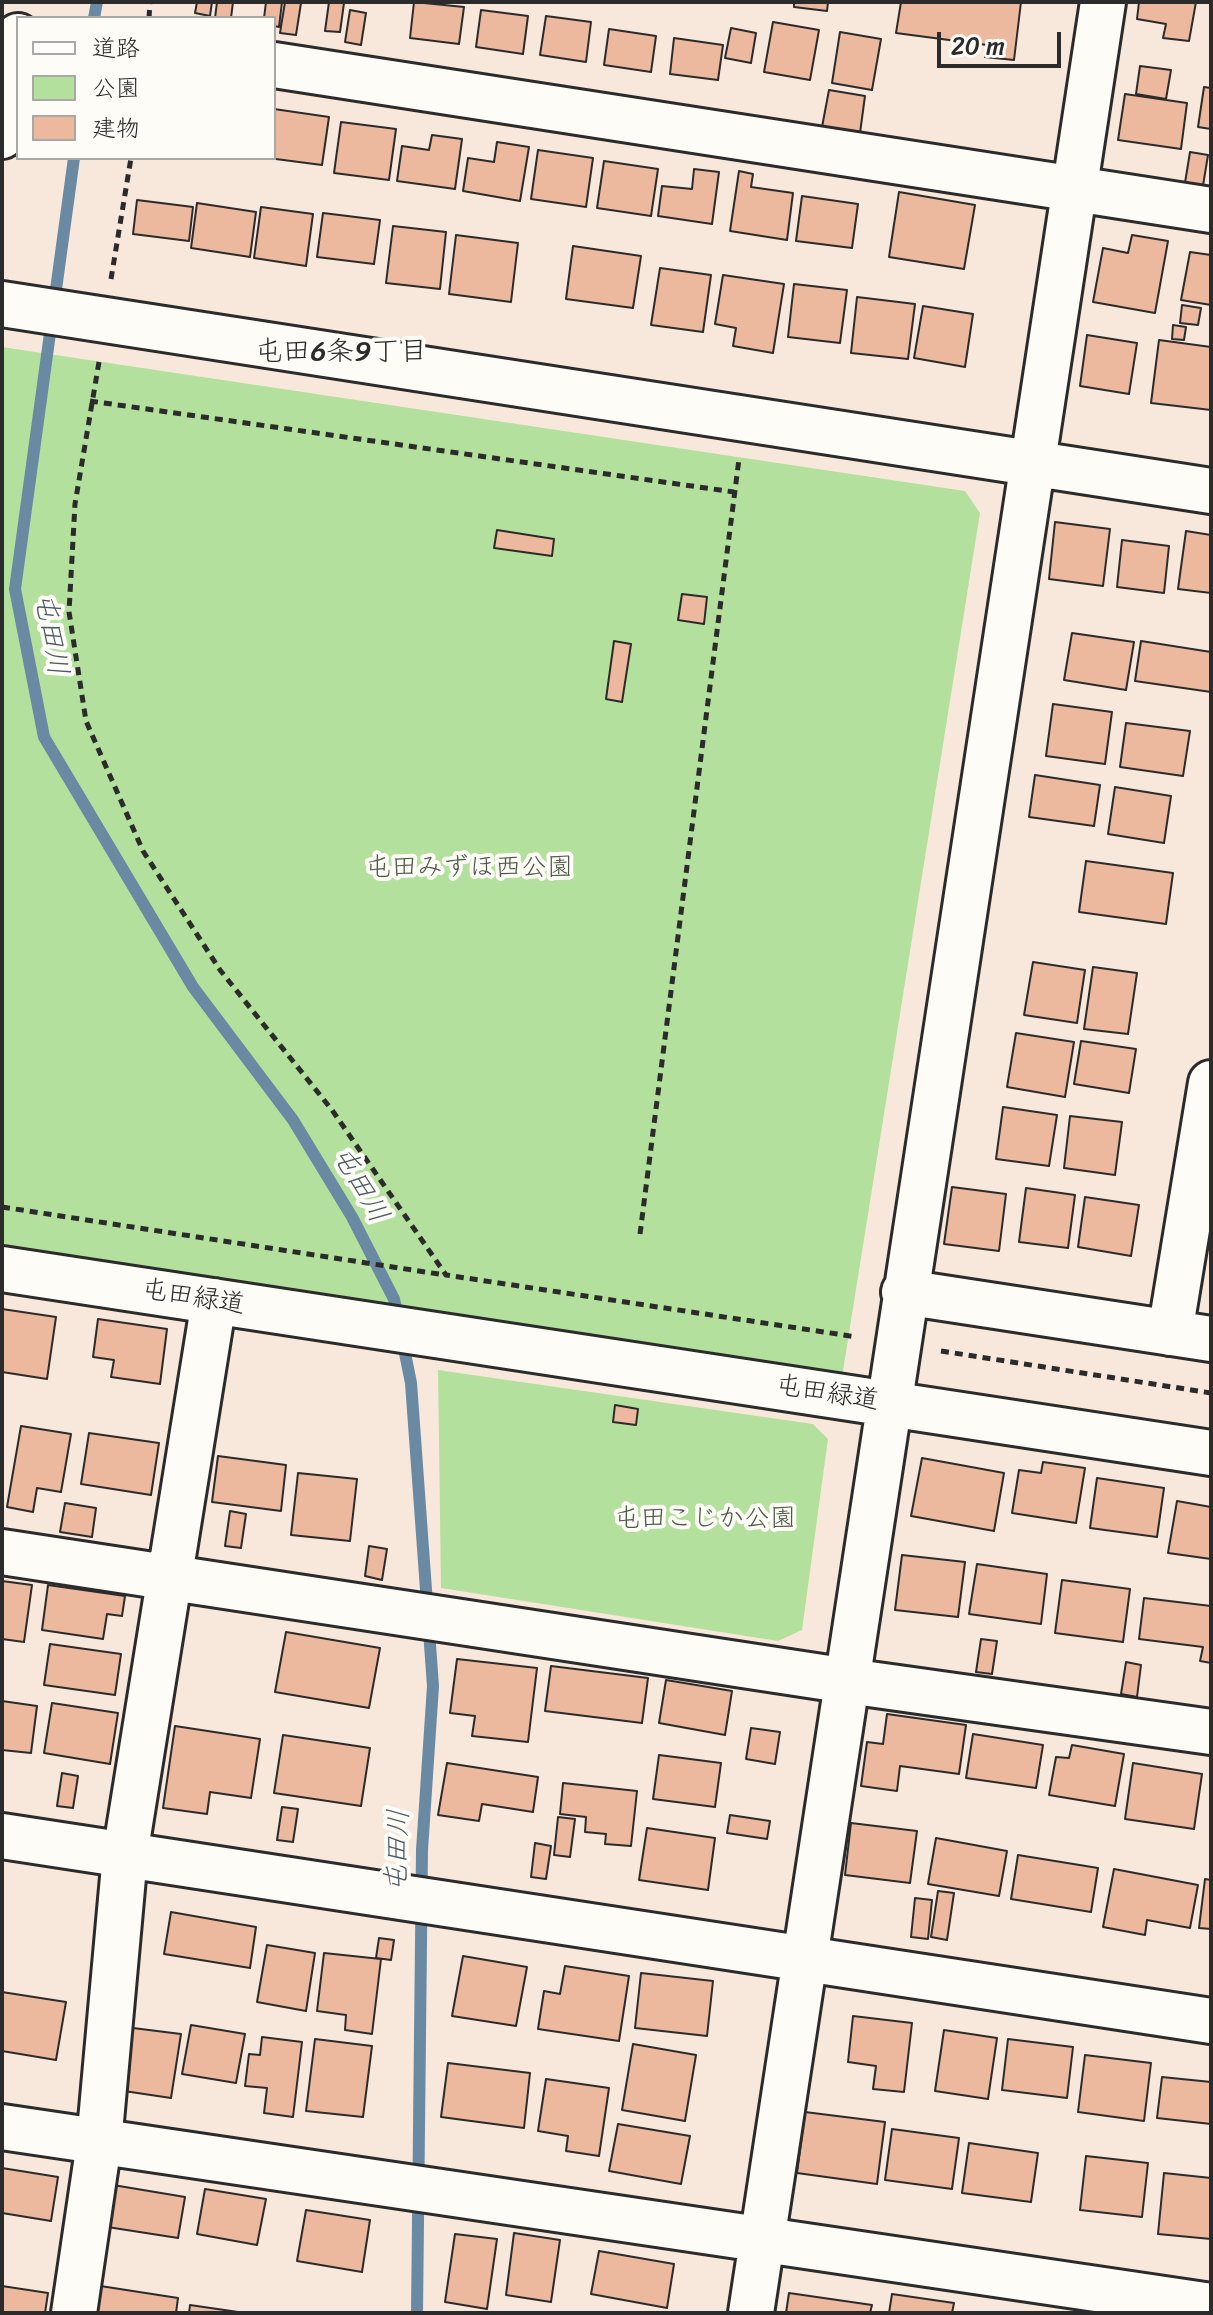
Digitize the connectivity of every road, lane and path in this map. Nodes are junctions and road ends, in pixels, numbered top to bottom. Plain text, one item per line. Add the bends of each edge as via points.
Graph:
1 (1103, 2) edge
2 (16, 48) edge
3 (276, 65) edge
4 (2, 136) edge
5 (131, 160) edge
6 (1074, 189) junction
7 (1211, 210) edge
8 (7, 305) edge
9 (102, 320) junction
10 (90, 401) junction
11 (741, 446) dead end
12 (1031, 462) junction
13 (1211, 491) edge
14 (734, 492) junction
15 (1211, 1083) edge
16 (2, 1207) edge
17 (640, 1234) dead end
18 (2, 1269) edge
19 (446, 1275) junction
20 (904, 1292) junction
21 (214, 1301) junction
22 (1191, 1336) edge
23 (857, 1337) dead end
24 (935, 1350) dead end
25 (1211, 1393) edge
26 (888, 1403) junction
27 (1211, 1453) edge
28 (2, 1552) edge
29 (170, 1577) junction
30 (848, 1681) junction
31 (1211, 1732) edge
32 (2, 1836) edge
33 (125, 1855) junction
34 (803, 1961) junction
35 (1211, 2021) edge
36 (2, 2127) edge
37 (99, 2143) junction
38 (762, 2241) junction
39 (1211, 2306) edge
40 (74, 2313) edge
41 (751, 2313) edge

1 - 6 street
2 - 4 street
3 - 6 street
5 - 9 path
6 - 7 street
6 - 12 street
8 - 9 street
9 - 10 path
9 - 12 street
10 - 14 path
10 - 19 path via 75,504 69,612 86,721 143,851 211,957 332,1110
11 - 14 path
12 - 13 street
12 - 20 street
14 - 17 path
15 - 22 street
16 - 19 path
18 - 21 street, 屯田緑道
19 - 23 path
20 - 22 street
20 - 26 street
21 - 26 street, 屯田緑道
21 - 29 street
24 - 25 path
26 - 27 street, 屯田緑道
26 - 30 street
28 - 29 street
29 - 30 street
29 - 33 street
30 - 31 street
30 - 34 street
32 - 33 street
33 - 34 street
33 - 37 street
34 - 35 street
34 - 38 street
36 - 37 street
37 - 38 street
37 - 40 street
38 - 39 street
38 - 41 street

